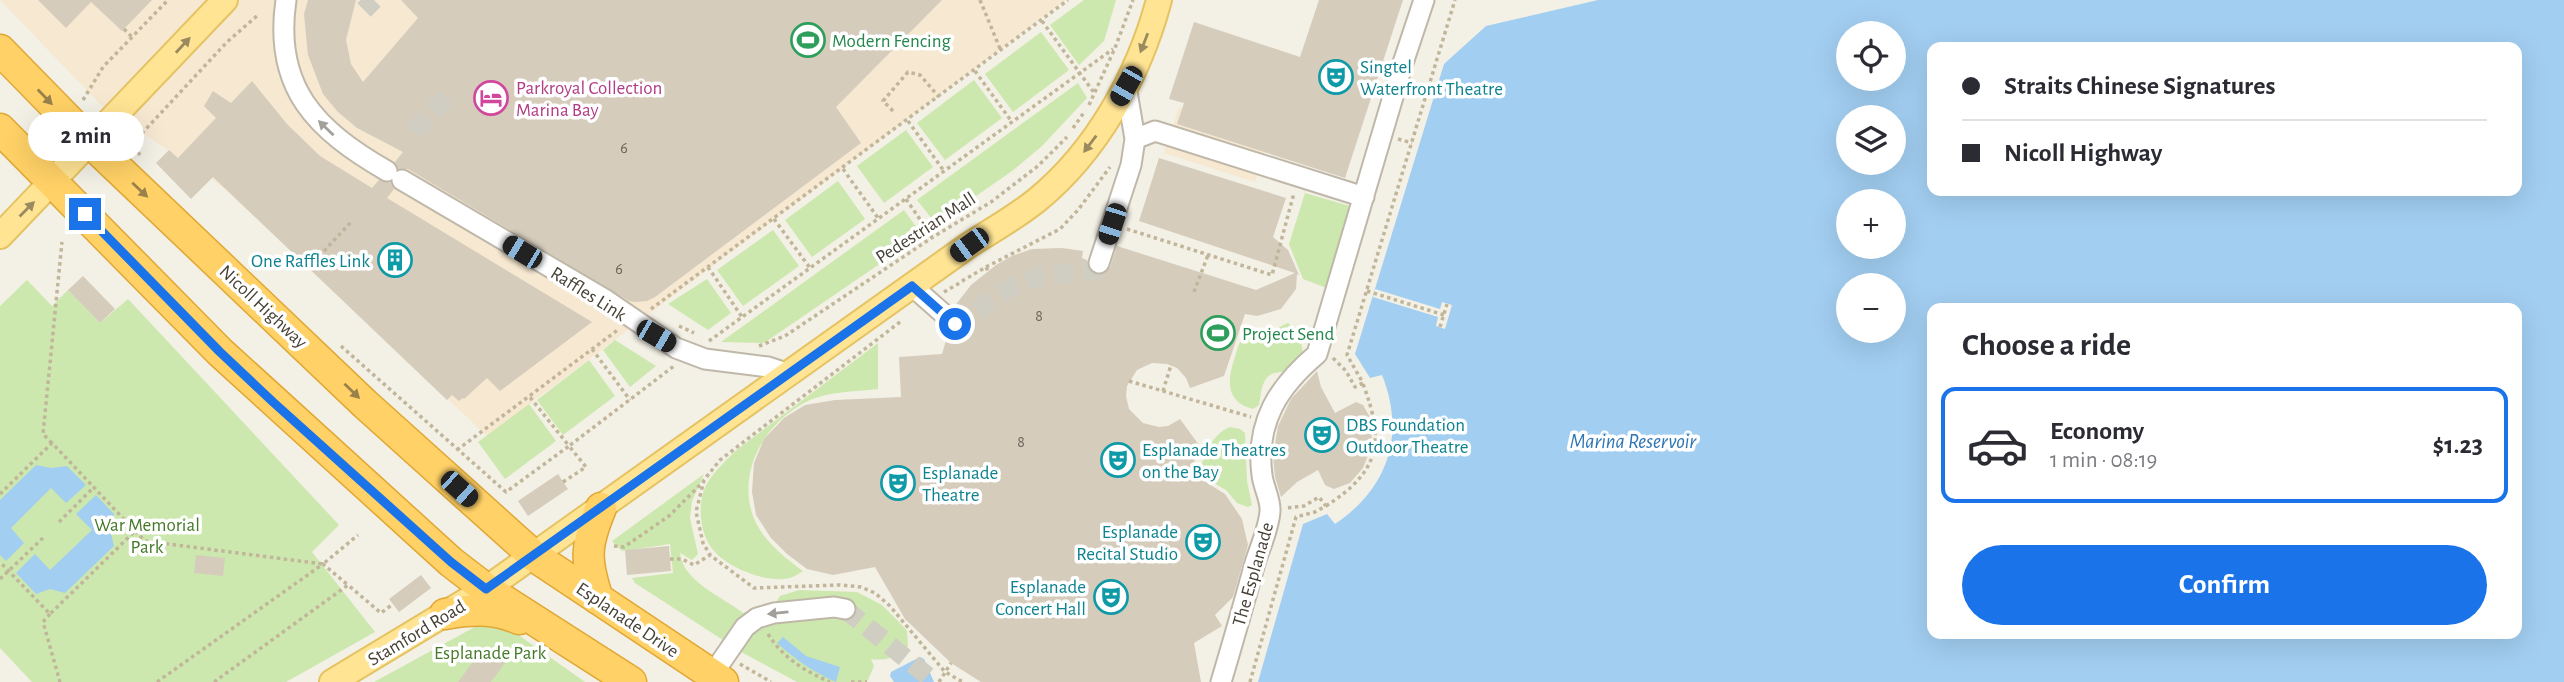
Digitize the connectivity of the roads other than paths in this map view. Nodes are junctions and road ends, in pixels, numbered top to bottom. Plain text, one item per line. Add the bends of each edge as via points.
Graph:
1 (225, 0) edge
2 (286, 0) edge
3 (1159, 0) edge
4 (1424, 0) edge
5 (0, 50) edge
6 (1126, 86) junction
7 (0, 129) edge
8 (1135, 139) junction
9 (91, 143) junction
10 (53, 182) junction
11 (1364, 197) junction
12 (0, 236) edge
13 (1099, 263) dead end
14 (920, 294) junction
15 (955, 324) dead end
16 (789, 374) junction
17 (601, 508) junction
18 (534, 556) junction
19 (486, 589) junction
20 (598, 599) junction
21 (845, 609) tunnel mouth
22 (445, 614) junction
23 (567, 641) junction
24 (717, 678) edge
25 (332, 682) edge
26 (631, 682) edge
27 (1221, 682) edge

9 -> 1 main road
16 -> 2 street, Raffles Link via 705,359 676,348 606,300 339,141 310,113 291,77 283,32
3 -> 6 main road, Stamford Road
4 - 11 street
5 -> 9 highway, Nicoll Highway
6 - 8 street
6 -> 14 main road, Stamford Road via 1093,141 1067,172
7 - 10 highway
8 - 11 street via 1155,131
8 - 13 street
9 - 10 main road
9 -> 18 highway, Nicoll Highway via 365,404
12 -> 10 main road
10 - 19 highway via 264,394
11 - 27 street, The Esplanade via 1317,354 1276,397 1266,421 1260,460 1270,510
14 - 15 street
14 - 16 main road, Stamford Road
16 - 17 main road, Stamford Road
17 - 18 main road, Stamford Road
17 - 20 highway via 590,533 588,565
18 - 19 main road, Stamford Road
18 - 20 highway, Esplanade Drive
19 - 22 main road, Stamford Road
19 - 23 highway
20 - 24 highway, Esplanade Drive
21 -> 24 street via 757,618 745,627
22 - 23 highway via 490,610
22 - 25 main road, Stamford Road
23 - 26 highway

